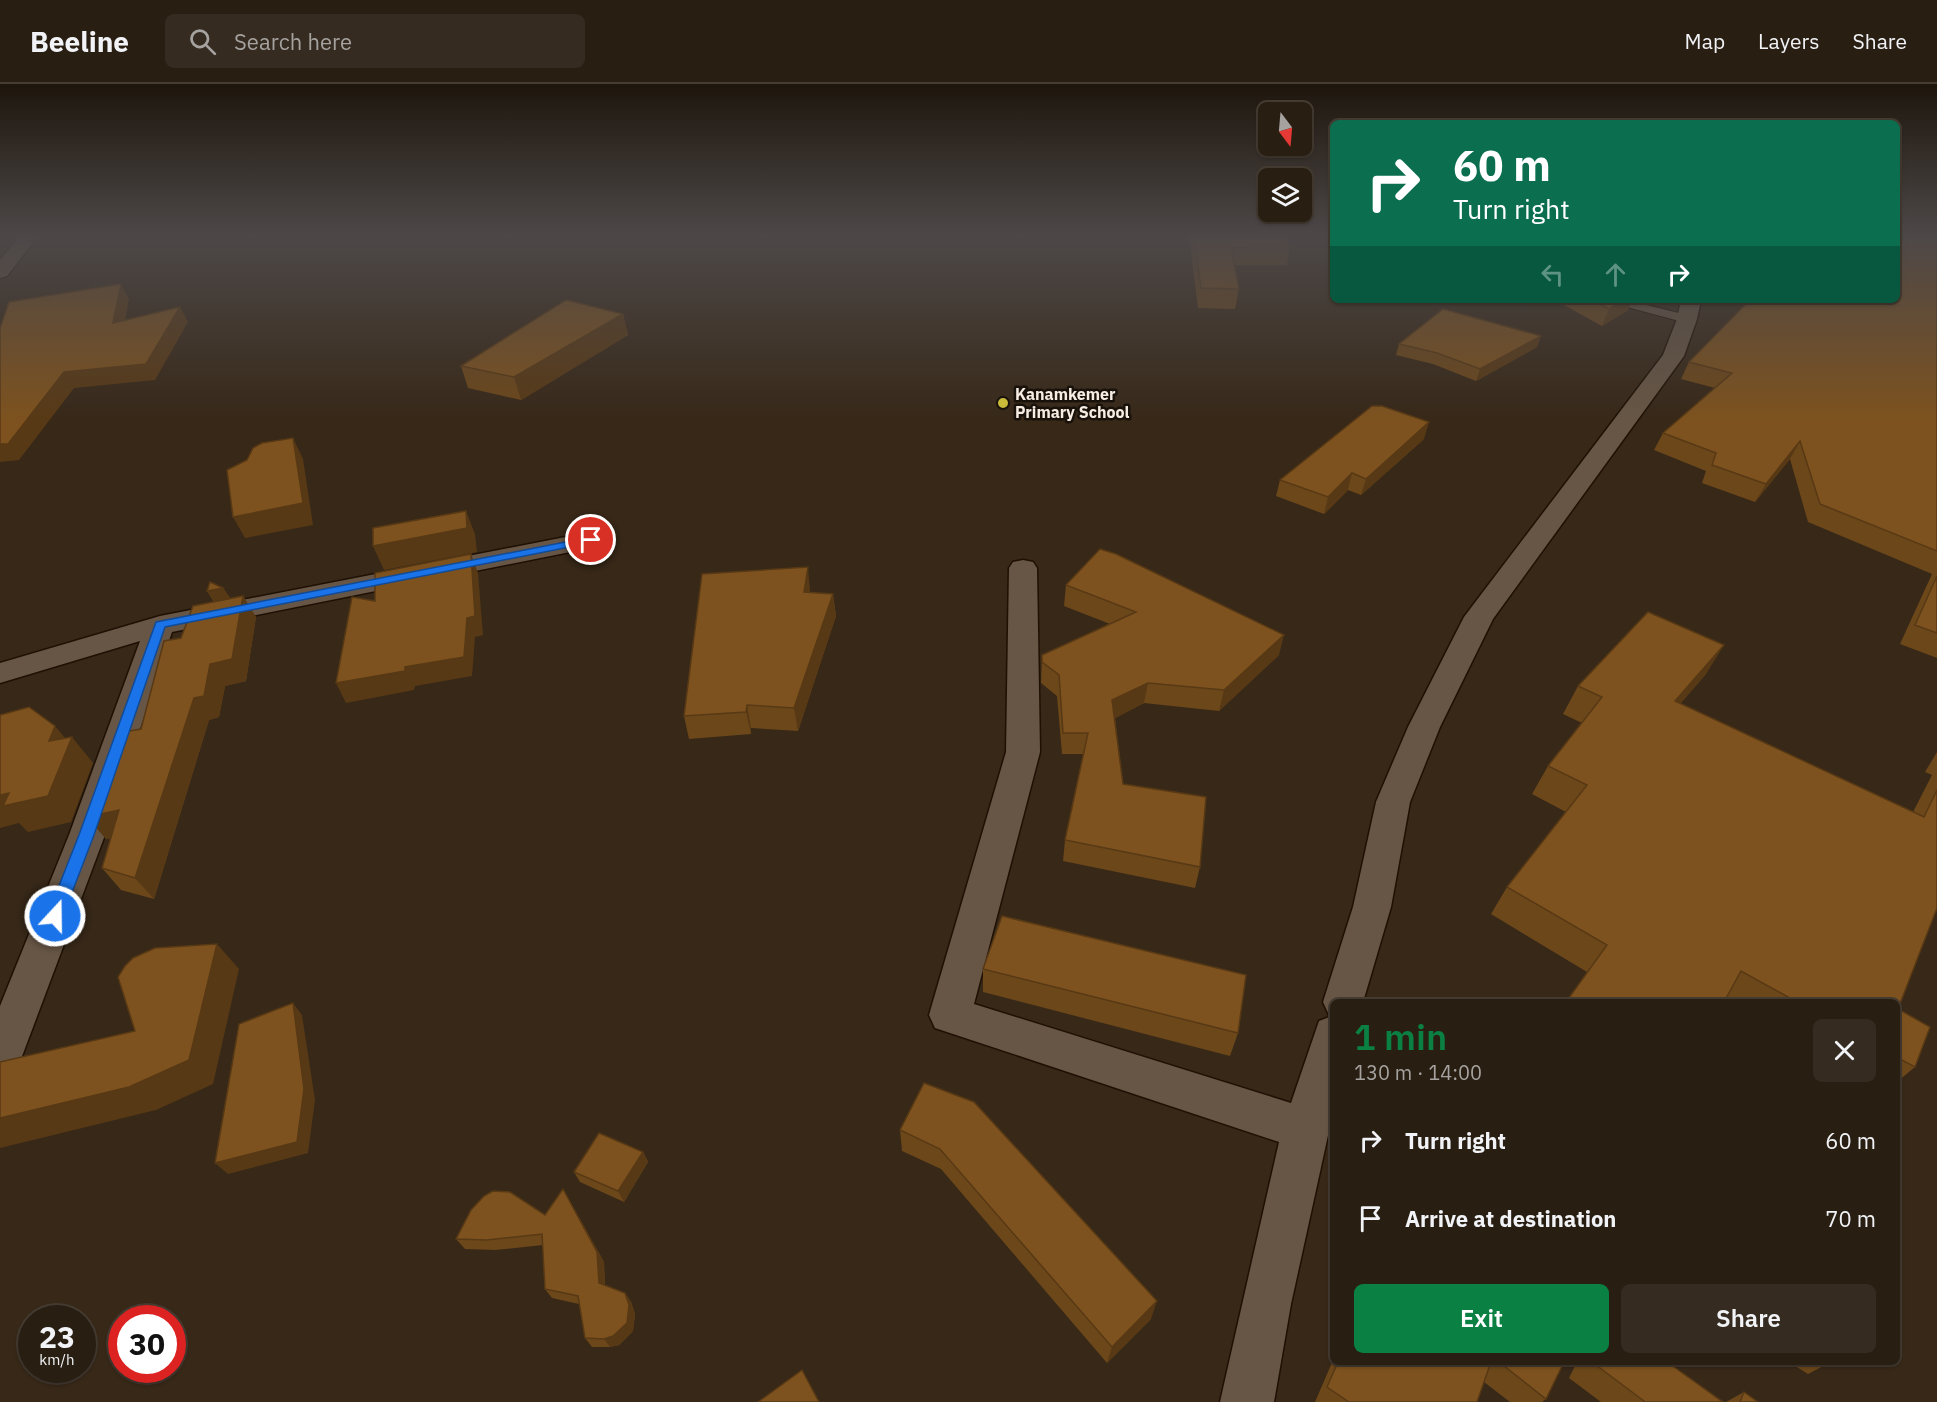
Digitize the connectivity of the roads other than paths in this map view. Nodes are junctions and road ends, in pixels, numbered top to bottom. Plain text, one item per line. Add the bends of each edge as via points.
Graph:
1 (1638, 303) edge
2 (1689, 309) edge
3 (591, 540) dead end
4 (1023, 568) dead end
5 (160, 625) junction
6 (0, 673) edge
7 (1344, 999) edge
8 (1330, 1047) edge
9 (0, 1059) edge
10 (1305, 1129) junction
11 (1247, 1402) edge

1 - 2 lane
2 - 7 street via 1673,356 1479,617 1448,678 1393,802 1372,907
3 - 5 street
4 - 10 street via 1023,752 950,1015
5 - 6 street
5 - 9 street via 87,835
8 - 10 street
10 - 11 street

